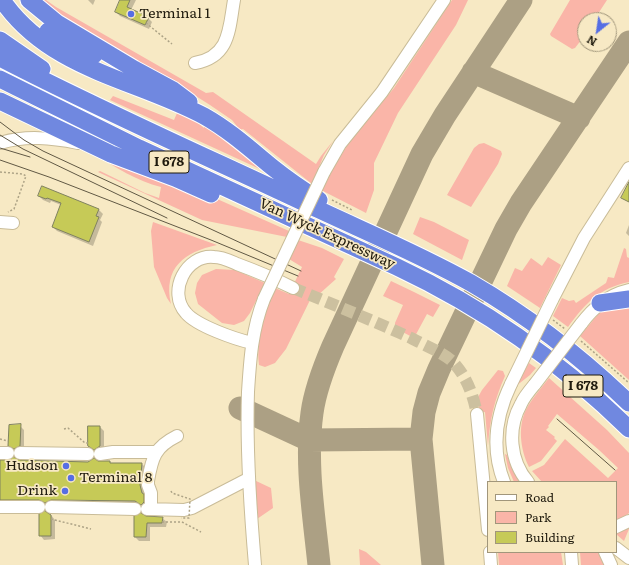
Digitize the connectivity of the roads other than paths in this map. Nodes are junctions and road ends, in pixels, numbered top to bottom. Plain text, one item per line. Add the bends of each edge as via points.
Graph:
1 (2, 0) edge
2 (15, 0) edge
3 (29, 0) edge
4 (234, 0) edge
5 (444, 0) edge
6 (0, 40) edge
7 (0, 58) edge
8 (195, 63) dead end
9 (134, 69) junction
10 (0, 79) edge
11 (0, 101) edge
12 (90, 103) junction
13 (205, 117) junction
14 (0, 142) edge
15 (94, 146) junction
16 (629, 168) edge
17 (2, 217) edge
18 (355, 219) junction
19 (13, 223) dead end
20 (340, 240) junction
21 (293, 288) tunnel mouth
22 (629, 290) edge
23 (629, 300) edge
24 (600, 303) junction
25 (549, 335) junction
26 (252, 343) junction
27 (574, 379) junction
28 (629, 388) edge
29 (629, 403) edge
30 (477, 414) tunnel mouth
31 (629, 429) edge
32 (177, 436) dead end
33 (629, 443) edge
34 (9, 450) edge
35 (156, 452) junction
36 (248, 479) junction
37 (504, 481) edge
38 (527, 481) edge
39 (0, 507) edge
40 (144, 509) junction
41 (487, 519) edge
42 (629, 521) edge
43 (617, 527) edge
44 (617, 549) edge
45 (490, 553) edge
46 (571, 553) edge
47 (606, 553) edge
48 (629, 558) edge
49 (255, 565) edge
50 (491, 565) edge
51 (572, 565) edge
52 (612, 565) edge

1 - 13 highway via 26,28 63,55 105,76
2 - 9 highway via 28,15 50,32 80,49
3 - 9 highway via 58,23
4 - 8 street via 226,41 210,58
5 - 26 street, bridge via 392,78 340,144 324,172 264,299
6 - 12 highway
7 - 12 highway, Van Wyck Expressway / I 678
9 - 13 highway via 183,96
10 - 20 highway, Van Wyck Expressway / I 678 via 132,144
11 - 15 highway
12 - 18 highway, Van Wyck Expressway / I 678
13 - 18 highway via 237,138 285,176
14 - 15 street via 39,138
15 - 20 highway via 322,241
16 - 37 street, bridge via 584,238 511,384 501,409 497,434 497,455
17 - 19 street
18 - 25 highway, Van Wyck Expressway / I 678 via 465,280 510,307
20 - 27 highway, Van Wyck Expressway / I 678 via 468,304 508,329
21 - 26 street via 215,256 196,260 184,272 178,290 179,301 185,312 203,324 236,339
22 - 24 street via 612,295
23 - 24 highway
24 - 38 street, bridge via 535,384 521,403 514,419 512,441 516,461
25 - 28 highway via 602,365
25 - 29 highway, Van Wyck Expressway / I 678 via 598,374
26 - 36 street
27 - 31 highway, Van Wyck Expressway / I 678
27 - 33 highway via 585,400
30 - 41 street
32 - 35 street
34 - 35 street
35 - 40 street via 148,481 151,493
36 - 40 street via 192,508
36 - 49 street
39 - 40 street via 47,511
42 - 43 street
44 - 48 street
45 - 50 street
46 - 51 street
47 - 52 street

